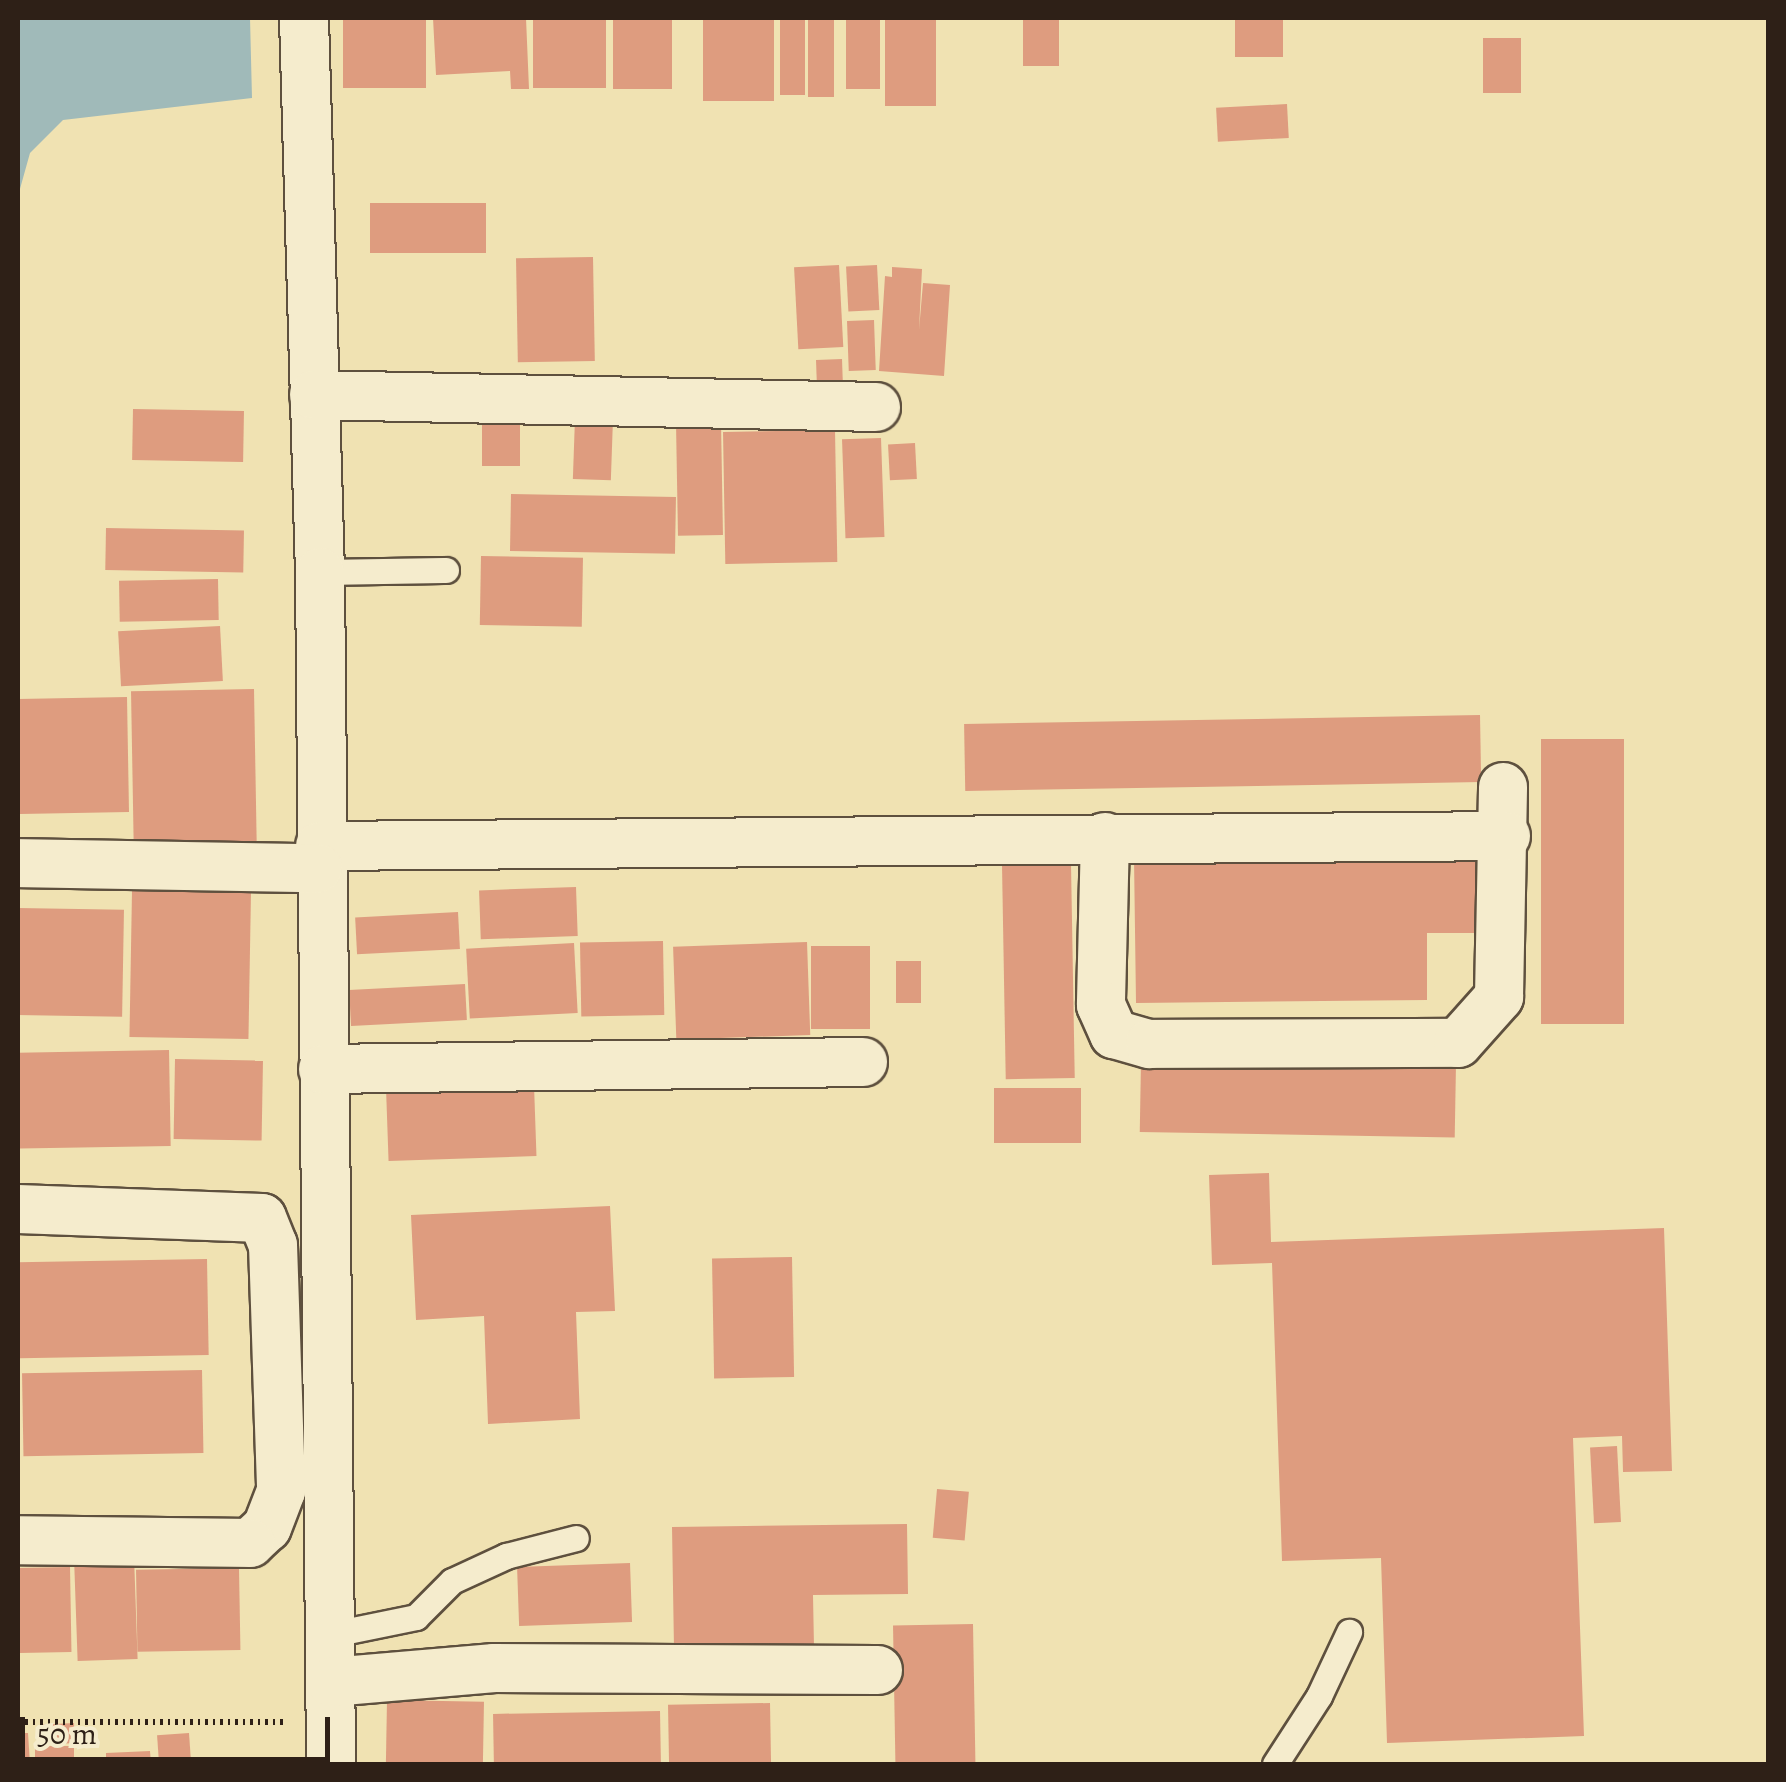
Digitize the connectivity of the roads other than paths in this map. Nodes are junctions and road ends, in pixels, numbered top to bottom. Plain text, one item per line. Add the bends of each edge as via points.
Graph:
1 (304, 18) edge
2 (314, 395) junction
3 (876, 407) dead end
4 (446, 570) dead end
5 (320, 572) junction
6 (1504, 787) dead end
7 (1506, 836) junction
8 (1106, 837) junction
9 (319, 857) junction
10 (18, 863) edge
11 (862, 1062) dead end
12 (323, 1069) junction
13 (18, 1210) edge
14 (576, 1538) dead end
15 (18, 1540) edge
16 (1349, 1632) dead end
17 (333, 1634) junction
18 (878, 1670) dead end
19 (330, 1723) edge
20 (1274, 1764) edge

1 - 2 street
2 - 3 street
2 - 5 street
4 - 5 lane
5 - 9 street
6 - 7 street
7 - 8 street
7 - 8 street via 1499,997 1458,1043 1416,1047 1150,1044 1114,1034 1101,1005
8 - 9 street
9 - 10 street
9 - 12 street
11 - 12 street
12 - 17 street
13 - 15 street via 262,1218 272,1245 281,1491 268,1527 250,1543
14 - 17 lane via 506,1556 452,1581 416,1617
16 - 20 lane via 1319,1696
17 - 19 street
18 - 19 street via 494,1668

